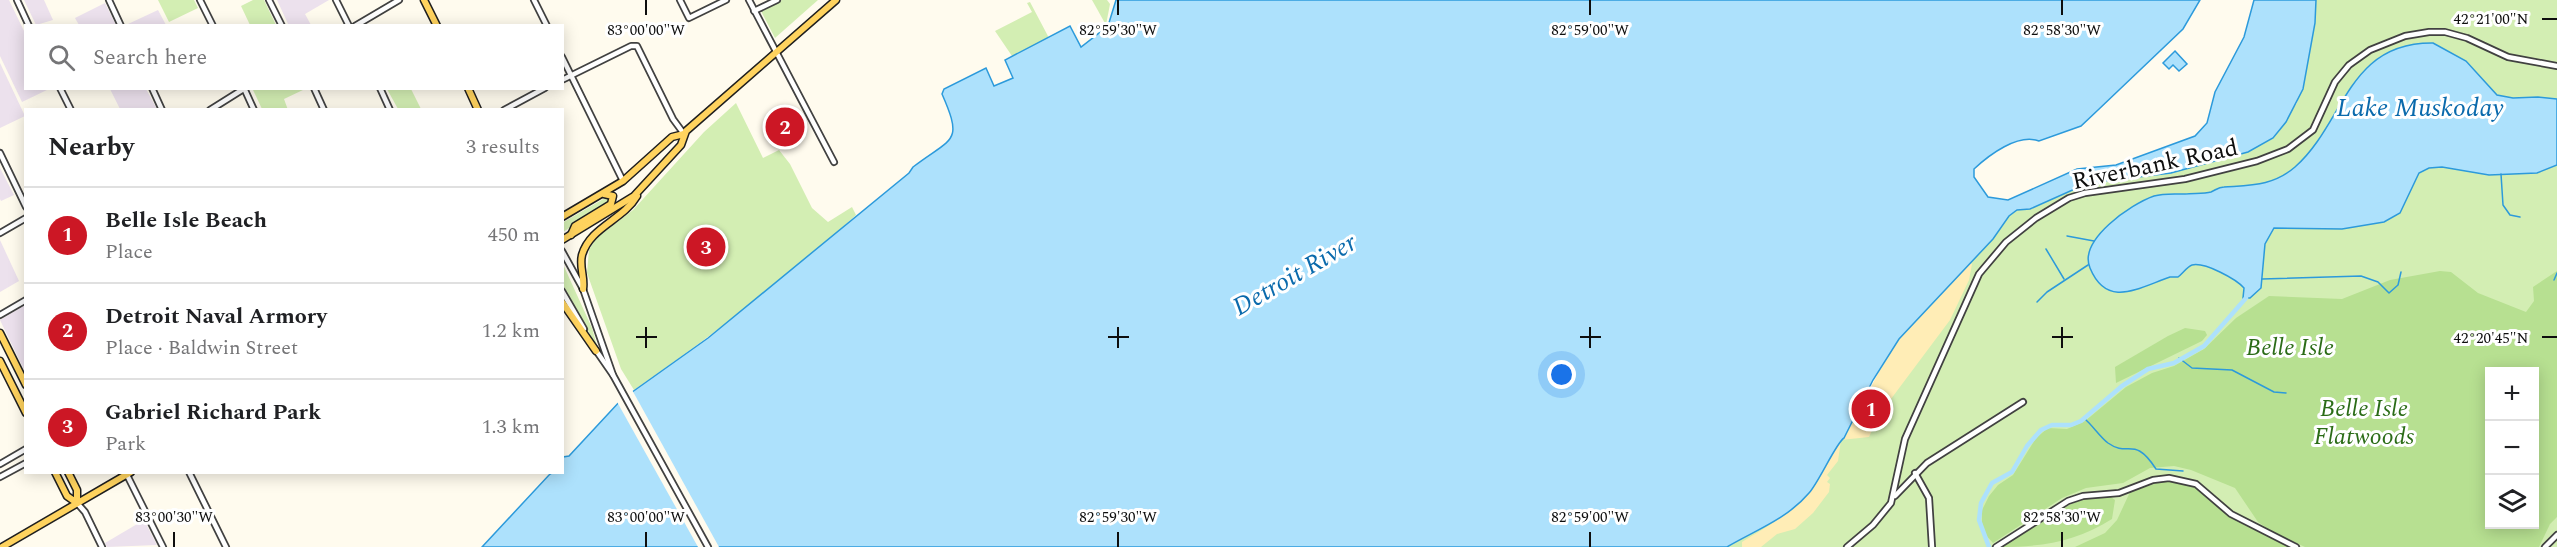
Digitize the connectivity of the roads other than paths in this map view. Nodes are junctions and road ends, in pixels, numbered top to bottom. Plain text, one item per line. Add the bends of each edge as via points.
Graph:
1 (17, 0) edge
2 (109, 0) edge
3 (200, 0) edge
4 (269, 0) edge
5 (336, 0) edge
6 (399, 0) edge
7 (424, 0) edge
8 (534, 0) edge
9 (680, 0) edge
10 (726, 0) edge
11 (749, 0) edge
12 (777, 0) edge
13 (831, 2) edge
14 (754, 11) junction
15 (28, 24) edge
16 (120, 24) edge
17 (212, 24) edge
18 (281, 24) edge
19 (348, 24) edge
20 (358, 24) edge
21 (436, 24) edge
22 (546, 24) edge
23 (776, 53) junction
24 (564, 61) edge
25 (2557, 66) edge
26 (571, 75) junction
27 (564, 79) edge
28 (61, 90) edge
29 (153, 90) edge
30 (242, 90) edge
31 (244, 90) edge
32 (315, 90) edge
33 (381, 90) edge
34 (469, 90) edge
35 (541, 90) edge
36 (70, 108) edge
37 (161, 108) edge
38 (213, 108) edge
39 (253, 108) edge
40 (323, 108) edge
41 (389, 108) edge
42 (477, 108) edge
43 (508, 108) edge
44 (684, 134) junction
45 (0, 153) edge
46 (834, 162) dead end
47 (623, 181) junction
48 (641, 190) junction
49 (600, 195) junction
50 (24, 203) edge
51 (564, 216) edge
52 (24, 219) edge
53 (0, 232) edge
54 (571, 235) junction
55 (564, 239) edge
56 (565, 259) edge
57 (583, 289) junction
58 (564, 295) edge
59 (24, 301) edge
60 (564, 305) edge
61 (0, 315) edge
62 (0, 333) edge
63 (596, 351) junction
64 (0, 361) edge
65 (613, 375) junction
66 (24, 381) edge
67 (24, 386) edge
68 (15, 391) junction
69 (2023, 402) dead end
70 (24, 409) edge
71 (24, 450) edge
72 (0, 464) edge
73 (24, 464) edge
74 (1914, 473) junction
75 (56, 474) edge
76 (69, 474) edge
77 (127, 474) edge
78 (129, 474) edge
79 (190, 474) edge
80 (0, 477) edge
81 (74, 483) junction
82 (63, 489) junction
83 (1893, 498) junction
84 (77, 503) junction
85 (2557, 535) edge
86 (2, 547) edge
87 (102, 547) edge
88 (163, 547) edge
89 (226, 547) edge
90 (708, 547) edge
91 (1847, 547) edge
92 (1932, 547) edge
93 (1996, 547) edge
94 (2296, 547) edge
95 (2545, 547) edge

1 - 15 street
2 - 16 street
3 - 17 street
4 - 18 street
5 - 19 street
6 - 20 street
7 - 21 main road
8 - 22 street
9 - 10 street via 689,18
11 - 14 street
12 - 14 street
13 - 23 main road
14 - 23 street
23 - 44 main road
23 - 46 street
24 - 26 street
25 - 83 street, Riverbank Road via 2508,57 2452,34 2419,33 2370,50 2354,60 2335,82 2308,136 2281,153 2185,179 2076,195 2036,218 2006,242 1979,273 1905,439
26 - 27 street
26 - 44 street via 635,46
26 - 47 street
28 - 36 street
29 - 37 street
30 - 38 street
31 - 39 street
32 - 40 street
33 - 41 street
34 - 42 main road
35 - 43 street
44 - 47 main road via 672,137
44 - 48 main road via 681,145
45 - 50 street
47 - 49 main road
48 - 54 main road
48 - 57 main road via 631,206 587,244 582,260
49 - 51 main road
49 - 54 main road via 611,194 612,203 575,226
52 - 53 street
54 - 55 main road
56 - 57 street
57 - 65 street
58 - 63 street
59 - 61 street
60 - 63 main road
62 - 66 main road
63 - 65 street
64 - 68 main road
65 - 90 street
67 - 68 street
68 - 70 main road
69 - 74 street
71 - 72 street
73 - 80 street
74 - 83 street
74 - 92 street via 1929,498
75 - 82 main road
76 - 81 main road
77 - 84 main road
78 - 88 street
79 - 89 street
81 - 82 main road via 70,489
81 - 84 main road
82 - 84 main road
83 - 91 street, Riverbank Road via 1873,525
84 - 86 main road
84 - 87 street
85 - 95 street
93 - 94 street via 2068,501 2119,493 2169,478 2196,484 2231,514

